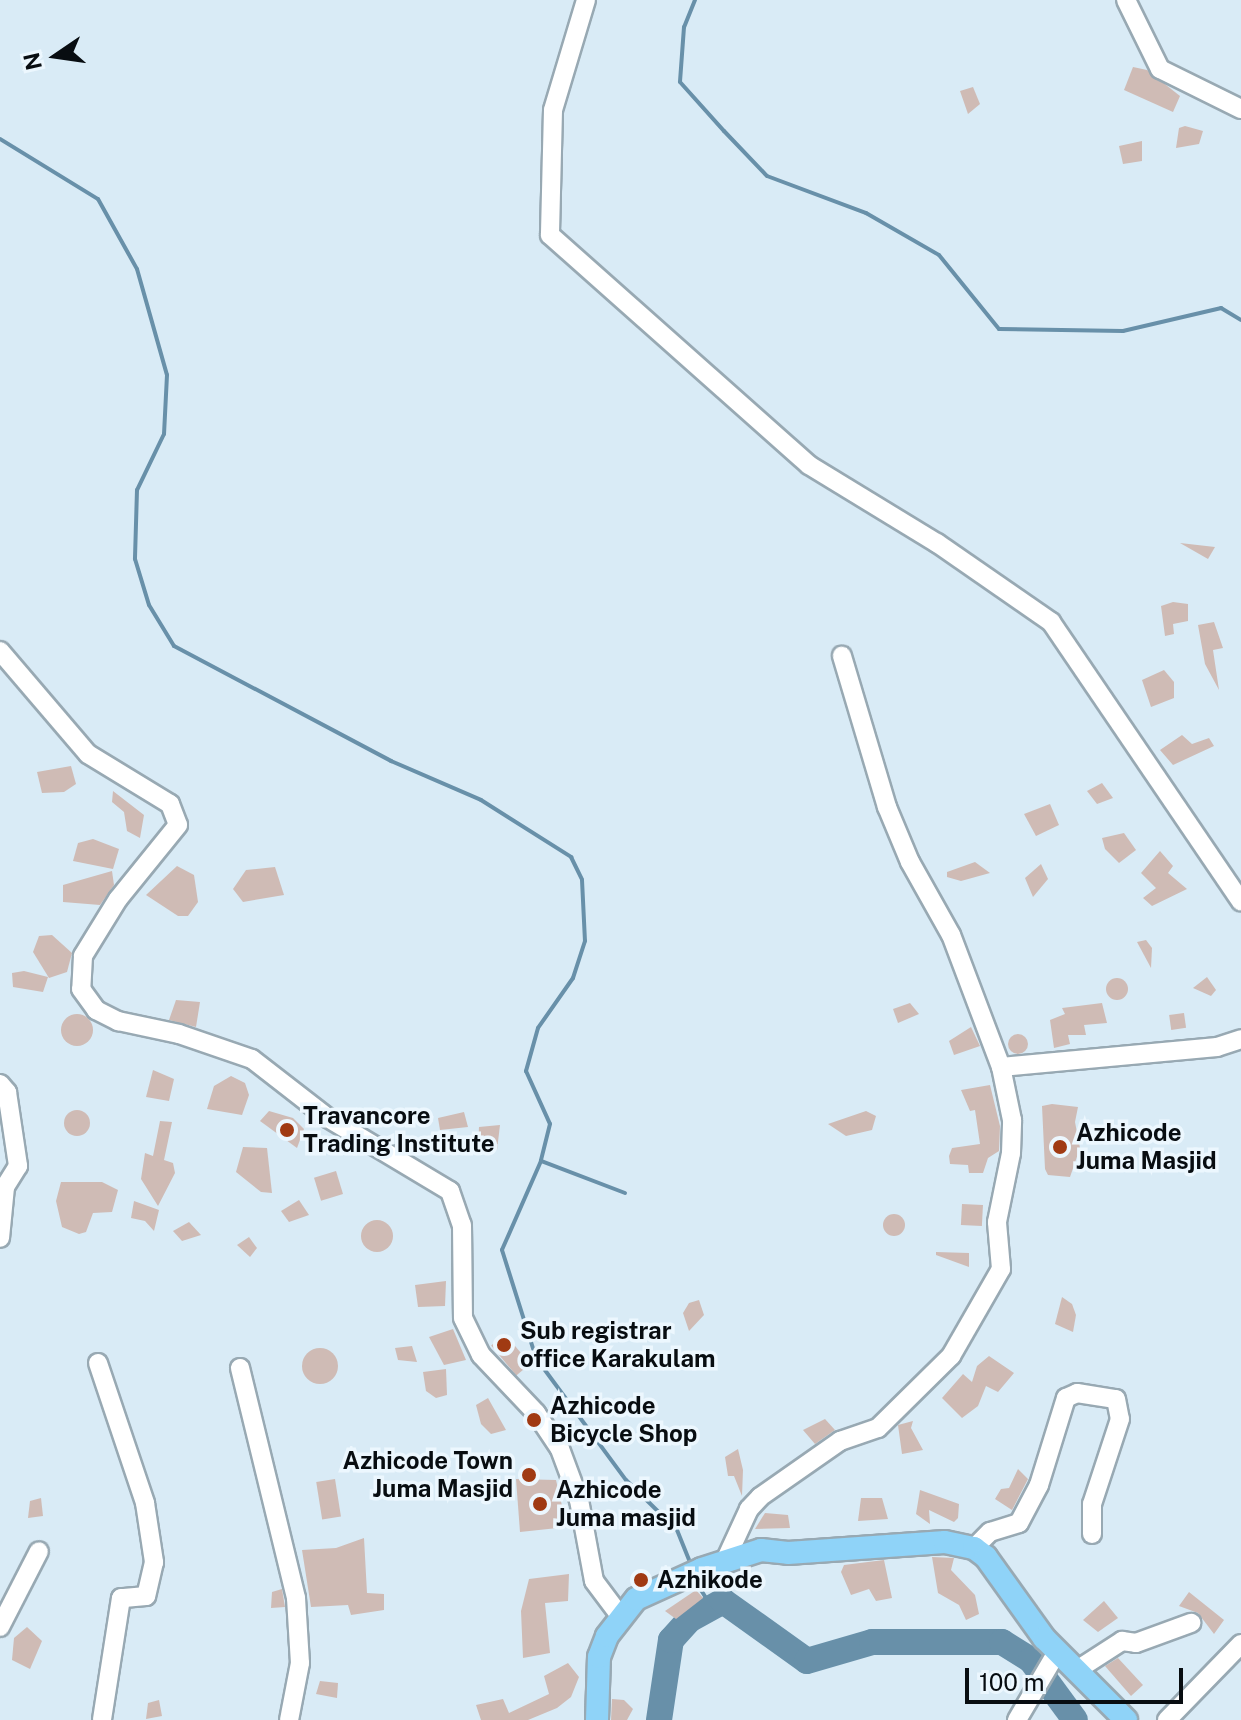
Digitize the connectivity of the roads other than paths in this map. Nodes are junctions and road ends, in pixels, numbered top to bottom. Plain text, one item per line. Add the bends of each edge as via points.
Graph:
1 (586, 0) edge
2 (1126, 0) edge
3 (1241, 109) edge
4 (0, 651) edge
5 (842, 656) dead end
6 (1241, 902) edge
7 (1241, 1039) edge
8 (1001, 1067) junction
9 (0, 1084) edge
10 (0, 1238) edge
11 (98, 1363) dead end
12 (240, 1368) dead end
13 (1092, 1534) dead end
14 (974, 1548) junction
15 (39, 1551) dead end
16 (725, 1561) junction
17 (621, 1617) junction
18 (1191, 1623) dead end
19 (0, 1627) edge
20 (1241, 1644) edge
21 (1053, 1658) junction
22 (1077, 1670) junction
23 (102, 1720) edge
24 (289, 1720) edge
25 (597, 1720) edge
26 (1017, 1720) edge
27 (1126, 1720) edge
28 (1167, 1720) edge

1 - 6 street via 553,110 550,235 809,465 937,543 1051,622
2 - 3 street via 1160,69
4 - 17 street via 88,754 170,804 178,825 118,899 83,956 81,989 96,1010 118,1021 179,1034 252,1059 328,1118 450,1191 462,1225 463,1318 481,1355 536,1413 560,1449 579,1500 594,1581
5 - 8 street via 887,807 910,862 951,935
7 - 8 street via 1217,1047
8 - 16 street via 1012,1120 1011,1153 997,1222 1001,1269 991,1294 951,1356 878,1428 840,1441 749,1509
9 - 10 street via 7,1092 18,1166 5,1187
11 - 23 street via 145,1503 154,1562 146,1596 121,1598
12 - 24 street via 296,1598 300,1663
13 - 14 street via 1092,1504 1120,1419 1116,1399 1077,1393 1066,1398 1039,1485 1019,1523 990,1532
14 - 16 main road via 945,1542 788,1553 761,1550
14 - 21 main road
15 - 19 street
16 - 17 main road via 636,1599
17 - 25 main road via 599,1657
18 - 22 street via 1136,1643 1122,1641
20 - 28 street
21 - 22 main road
21 - 26 street
22 - 27 main road

